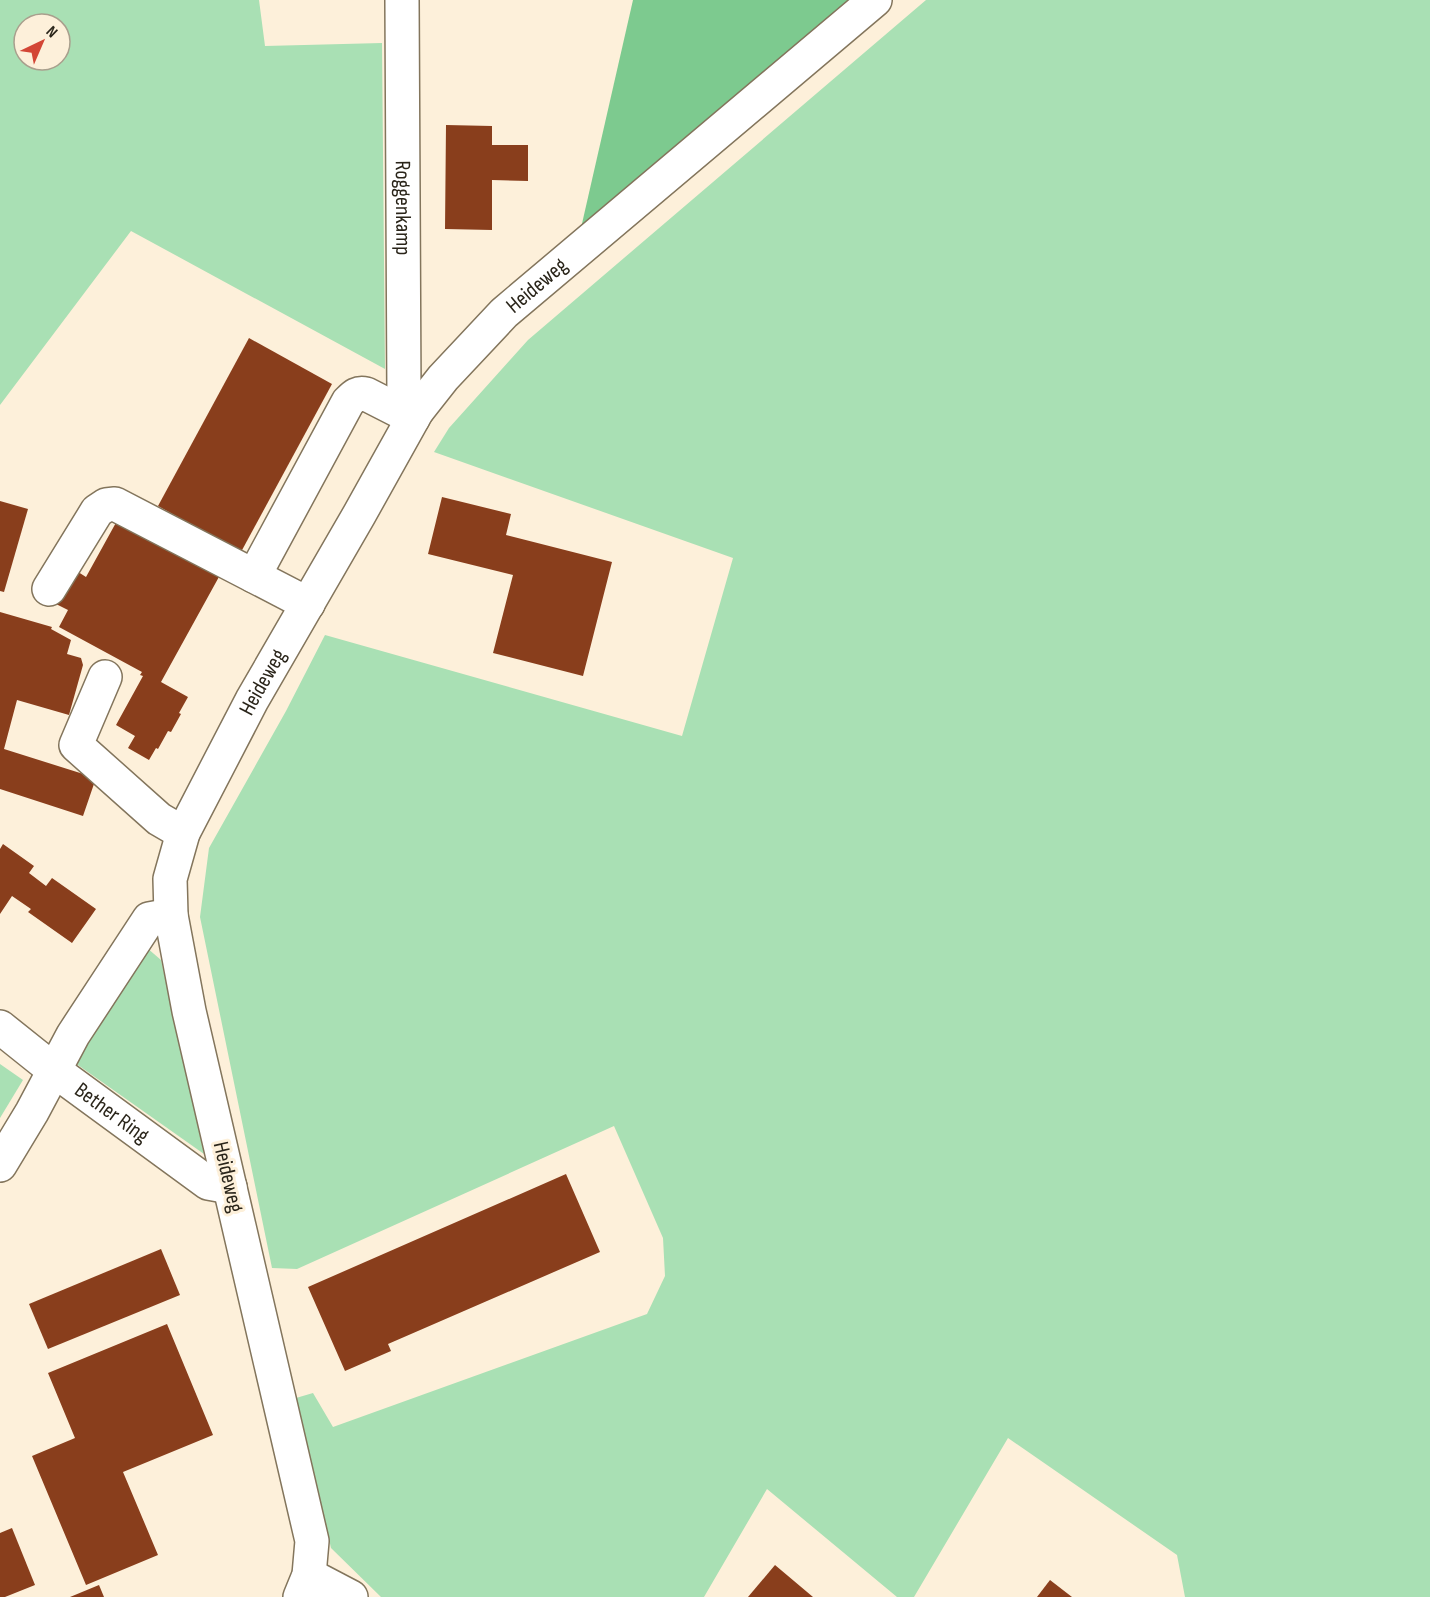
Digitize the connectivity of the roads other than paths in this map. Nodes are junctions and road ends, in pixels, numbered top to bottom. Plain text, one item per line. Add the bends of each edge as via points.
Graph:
1 (402, 0) edge
2 (875, 0) edge
3 (415, 415) junction
4 (254, 576) junction
5 (49, 589) dead end
6 (308, 604) junction
7 (105, 677) dead end
8 (183, 833) junction
9 (171, 915) junction
10 (0, 1028) edge
11 (55, 1071) junction
12 (0, 1165) edge
13 (230, 1187) junction
14 (305, 1586) edge
15 (351, 1597) edge

1 - 3 street, Roggenkamp via 404,398
2 - 3 street, Heideweg via 504,313 443,378
3 - 4 street via 366,394 355,395 348,402
3 - 6 street, Heideweg
4 - 5 street via 115,504 97,511
4 - 6 street
6 - 8 street, Heideweg via 252,700
7 - 8 street via 76,745 159,819
8 - 9 street, Heideweg via 170,879
9 - 11 street via 148,919 73,1035
9 - 13 street, Heideweg
10 - 11 street, Bether Ring
11 - 12 street
11 - 13 street, Bether Ring via 208,1183
13 - 14 street, Heideweg via 312,1540
14 - 15 street

